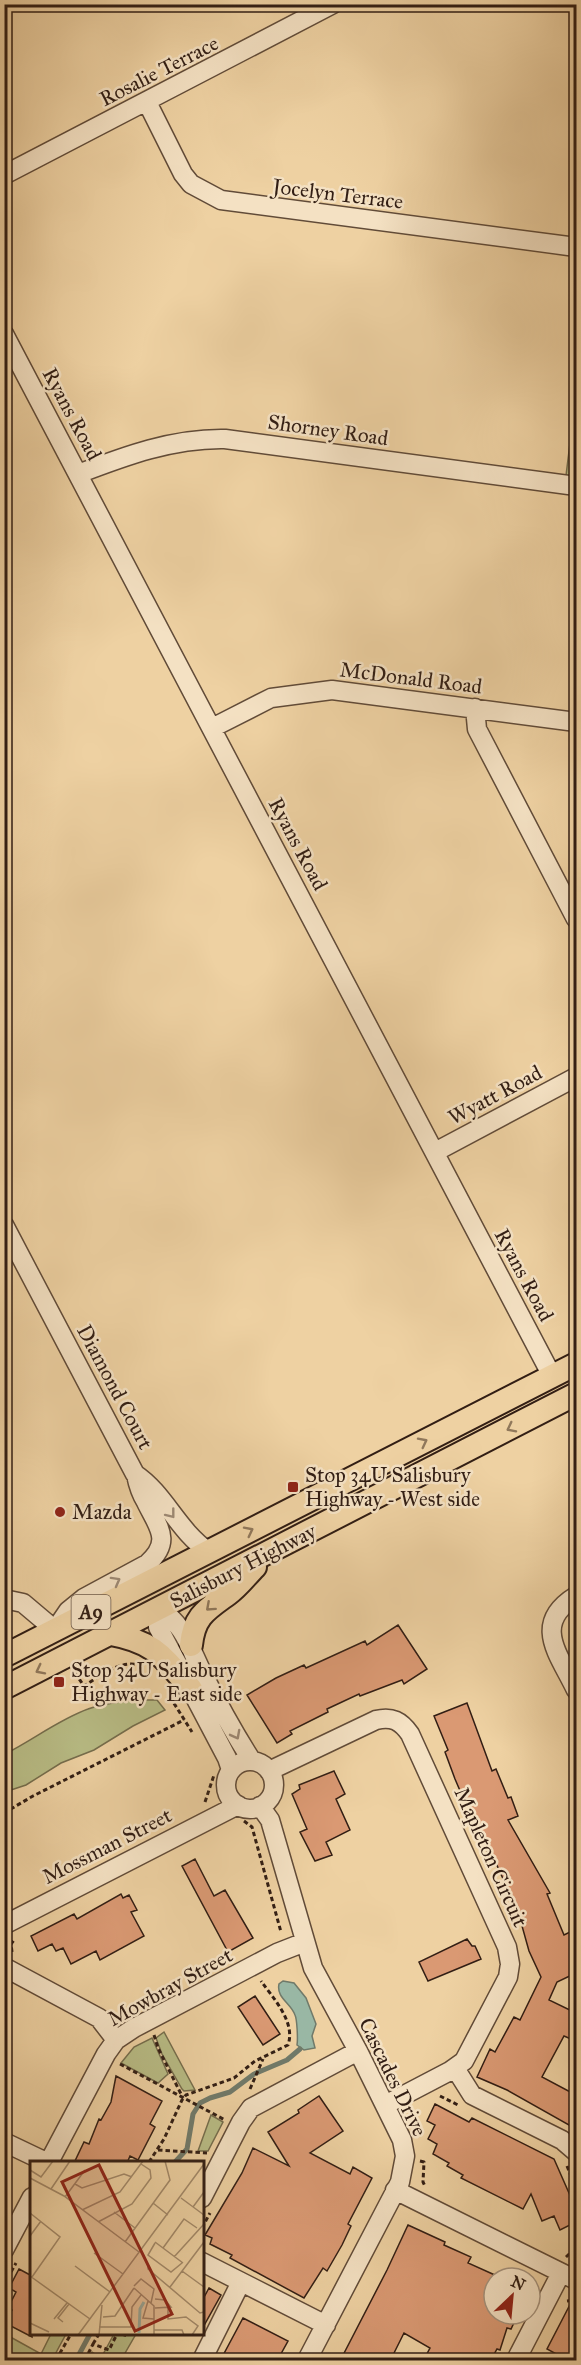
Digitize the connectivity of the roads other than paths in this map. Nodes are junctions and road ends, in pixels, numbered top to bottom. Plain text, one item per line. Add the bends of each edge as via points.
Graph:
1 (333, 4) edge
2 (147, 102) junction
3 (4, 175) edge
4 (576, 247) edge
5 (4, 334) edge
6 (78, 474) junction
7 (576, 486) edge
8 (475, 708) junction
9 (576, 722) edge
10 (212, 728) junction
11 (576, 919) edge
12 (576, 1077) edge
13 (435, 1152) junction
14 (4, 1225) edge
15 (576, 1364) edge
16 (552, 1376) junction
17 (570, 1397) edge
18 (135, 1474) junction
19 (209, 1552) junction
20 (268, 1553) junction
21 (178, 1567) junction
22 (576, 1596) edge
23 (4, 1599) edge
24 (159, 1609) junction
25 (56, 1630) junction
26 (111, 1634) junction
27 (190, 1645) junction
28 (4, 1657) edge
29 (4, 1688) edge
30 (191, 1689) junction
31 (576, 1690) edge
32 (252, 1761) junction
33 (270, 1771) junction
34 (223, 1775) junction
35 (260, 1806) junction
36 (240, 1813) junction
37 (197, 1816) junction
38 (4, 1925) edge
39 (305, 1942) junction
40 (8, 1961) edge
41 (116, 2040) junction
42 (358, 2051) junction
43 (455, 2068) junction
44 (385, 2105) junction
45 (4, 2142) edge
46 (571, 2156) edge
47 (43, 2161) edge
48 (48, 2161) edge
49 (395, 2190) junction
50 (204, 2194) edge
51 (30, 2202) edge
52 (4, 2250) edge
53 (204, 2263) edge
54 (566, 2272) edge
55 (241, 2282) junction
56 (326, 2325) junction
57 (202, 2361) edge
58 (307, 2361) edge
59 (516, 2361) edge

1 - 2 street, Rosalie Terrace
2 - 3 street, Rosalie Terrace
2 - 4 street, Jocelyn Terrace via 183,174 191,184 221,200
5 - 6 street, Ryans Road
6 - 7 street, Shorney Road via 147,449 225,439
6 - 10 street, Ryans Road
8 - 9 street, McDonald Road
8 - 10 street, McDonald Road via 332,690 271,698
8 - 11 street via 477,729
10 - 13 street, Ryans Road
12 - 13 street, Wyatt Road
13 - 16 street, Ryans Road
14 - 18 street, Diamond Court
15 - 16 main road, Salisbury Highway / A9
16 - 17 main road
19 -> 16 main road, Salisbury Highway / A9
17 -> 20 main road, Salisbury Highway / A9
18 -> 19 street, Diamond Court via 148,1482 192,1539
25 -> 18 street via 68,1611 84,1598 147,1564 159,1550 159,1527
19 - 21 main road, Salisbury Highway / A9
20 - 24 main road, Salisbury Highway / A9
20 -> 27 main road via 229,1593 205,1611 194,1625
21 - 24 main road
21 - 25 main road, Salisbury Highway / A9
22 - 31 street via 561,1607 550,1629
23 - 25 street via 23,1603
24 - 26 main road, Salisbury Highway / A9
24 - 27 street via 172,1617
24 - 28 main road via 138,1605 50,1648
24 - 30 street via 158,1627
25 - 28 main road, Salisbury Highway / A9
26 -> 29 main road, Salisbury Highway / A9
26 - 30 main road via 131,1637 153,1648
27 -> 32 street
30 - 34 street via 227,1758
32 - 33 street
32 - 34 street via 244,1761
33 - 35 street via 273,1791
33 - 43 street, Mapleton Circuit via 376,1720 396,1720 410,1734 509,1956 503,1990 471,2052
34 - 36 street via 229,1796
34 - 37 street, Mossman Street via 213,1807
35 - 36 street via 245,1808
35 - 39 street, Cascades Drive via 270,1820
36 - 37 street, Mossman Street via 211,1821
37 - 38 street, Mossman Street
39 - 41 street, Mowbray Street via 277,1953
39 - 42 street, Cascades Drive via 313,1968
40 - 41 street via 99,2018
41 - 48 street, Mowbray Street
42 - 44 street, Cascades Drive
42 - 50 street via 251,2108
43 - 44 street, Mapleton Circuit
43 - 46 street via 472,2095 562,2140
44 - 49 street, Cascades Drive via 404,2149 404,2166
45 - 47 street
49 - 54 street
49 - 56 street, Cascades Drive
51 - 52 street
53 - 55 street
54 - 59 street
55 - 56 street
55 - 57 street
56 - 58 street, Cascades Drive

